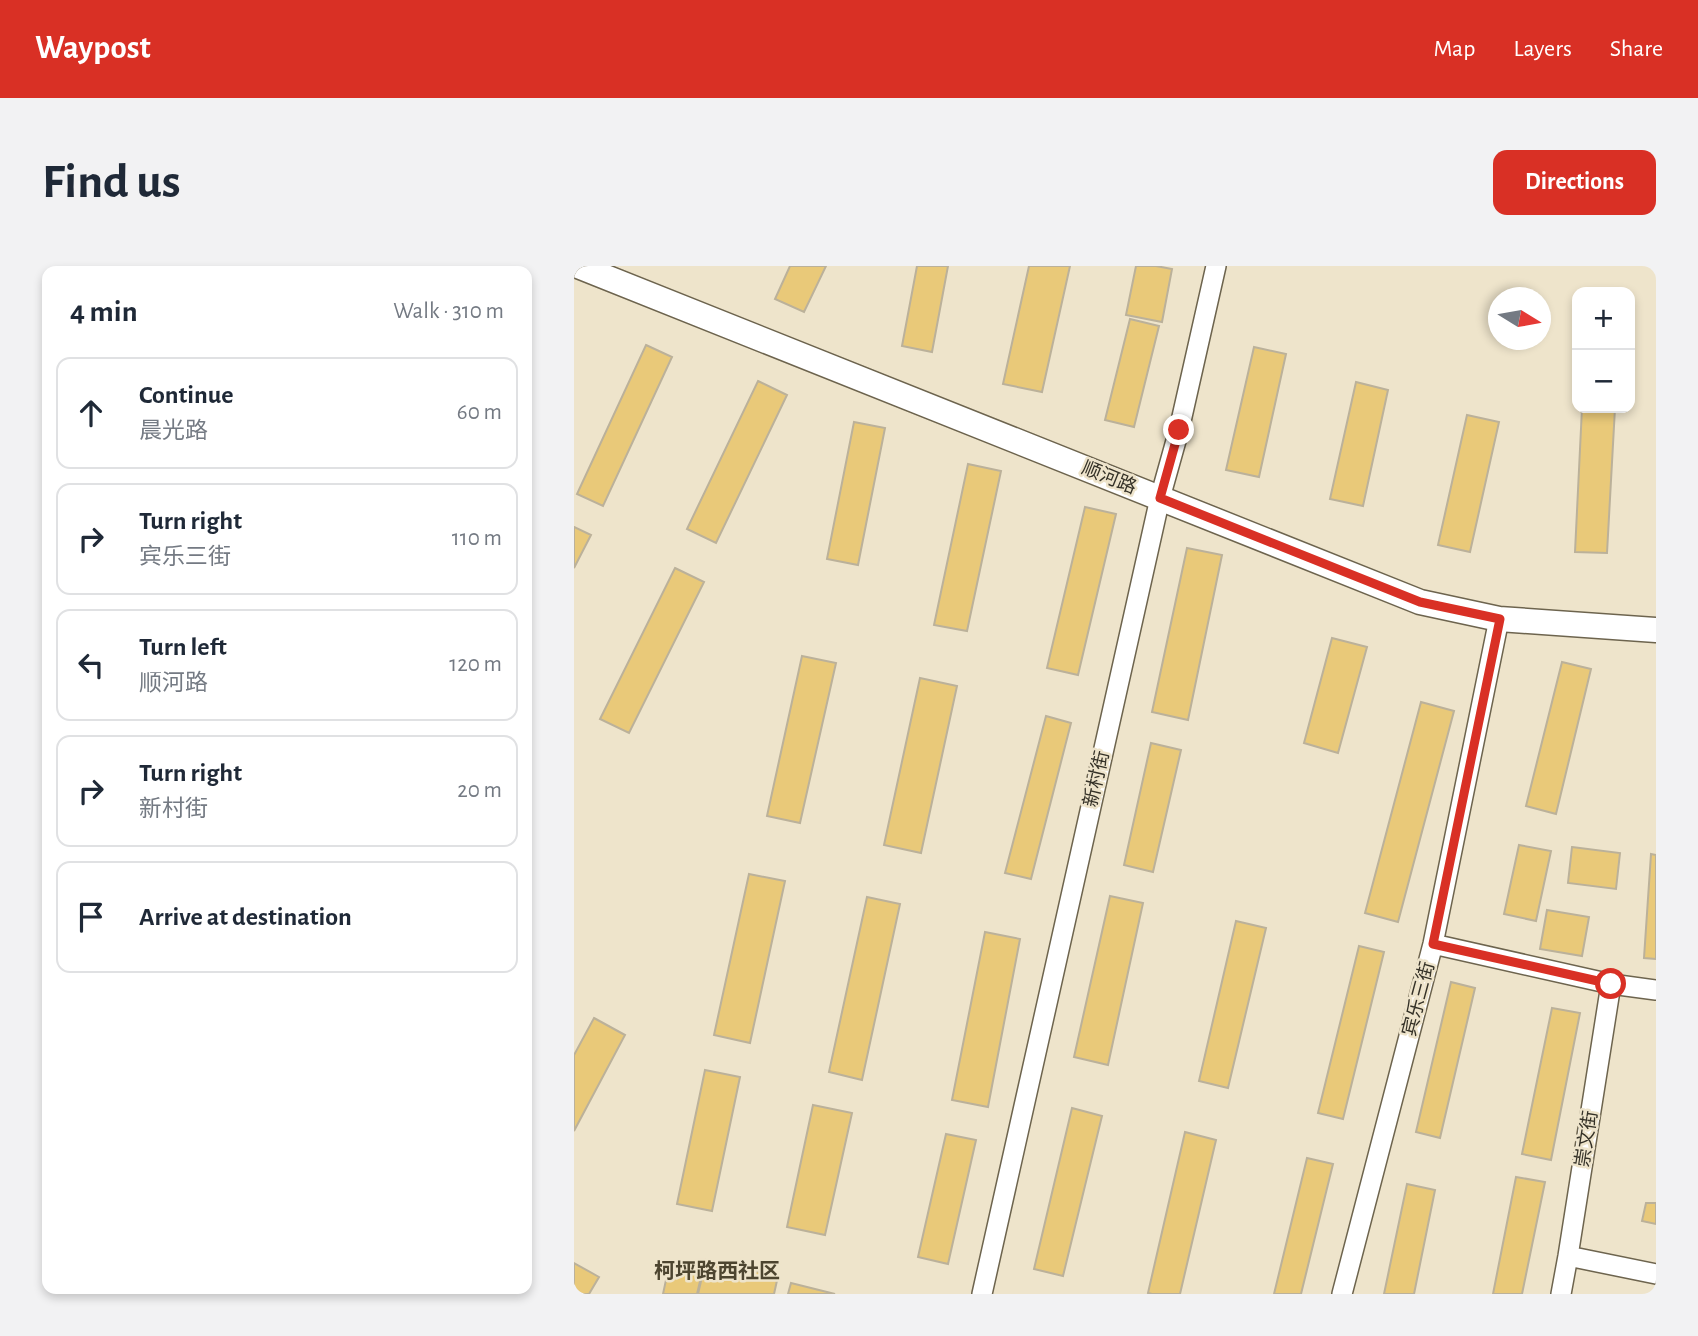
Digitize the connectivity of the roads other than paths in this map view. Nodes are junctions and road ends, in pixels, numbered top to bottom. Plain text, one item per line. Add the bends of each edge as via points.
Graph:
1 (578, 266) edge
2 (1216, 266) edge
3 (1160, 498) junction
4 (1500, 619) junction
5 (1656, 630) edge
6 (1433, 944) junction
7 (1611, 984) junction
8 (1656, 990) edge
9 (1568, 1256) junction
10 (1656, 1274) edge
11 (982, 1294) edge
12 (1342, 1294) edge
13 (1561, 1294) edge

1 - 3 street, 顺河路
2 - 3 street, 新村街
3 - 4 street, 顺河路 via 1420,602
3 - 11 street, 新村街
4 - 5 street, 顺河路
4 - 6 street, 宾乐三街
6 - 7 street
6 - 12 street, 宾乐三街
7 - 8 street
7 - 9 street, 崇文街
9 - 10 street
9 - 13 street, 崇文街

